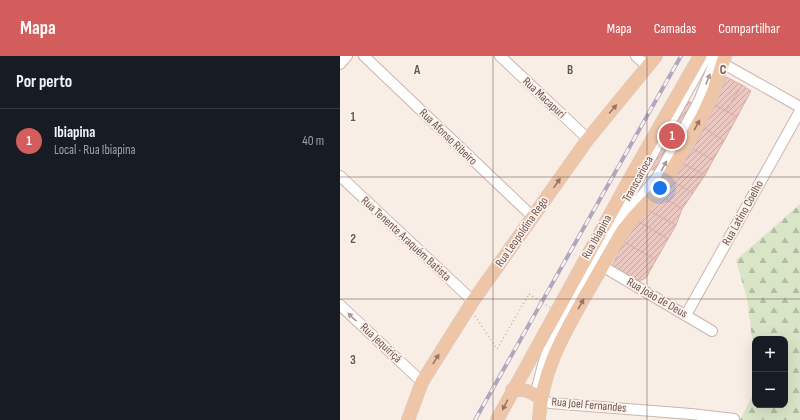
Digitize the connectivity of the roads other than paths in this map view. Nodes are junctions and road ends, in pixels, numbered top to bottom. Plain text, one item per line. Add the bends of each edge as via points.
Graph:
1 (347, 56) edge
2 (364, 56) edge
3 (500, 56) edge
4 (636, 56) edge
5 (656, 56) edge
6 (700, 56) edge
7 (707, 56) edge
8 (721, 58) edge
9 (340, 64) edge
10 (648, 67) junction
11 (800, 107) edge
12 (800, 111) edge
13 (588, 139) junction
14 (340, 176) edge
15 (533, 217) junction
16 (605, 240) junction
17 (602, 266) junction
18 (340, 305) edge
19 (471, 305) junction
20 (686, 315) junction
21 (560, 319) junction
22 (712, 331) dead end
23 (422, 382) junction
24 (512, 390) junction
25 (538, 397) junction
26 (734, 419) dead end
27 (408, 420) edge
28 (497, 420) edge
29 (533, 420) edge
30 (539, 420) edge

1 - 9 street
2 - 15 street, Rua Afonso Ribeiro
3 - 13 street, Rua Macapuri
4 - 10 street
5 - 10 main road, Rua Leopoldina Rego
6 - 24 main road, Rua Ibiapina
7 - 16 street, Transcarioca
8 - 11 street
16 -> 8 street, Transcarioca via 658,176
17 -> 8 main road, Rua Ibiapina via 628,224 663,186 702,117 712,93
13 -> 10 main road, Rua Leopoldina Rego
12 - 20 street, Rua Latino Coelho
15 -> 13 main road, Rua Leopoldina Rego
14 - 19 street, Rua Tenente Araquém Batista
15 - 19 main road, Rua Leopoldina Rego
16 - 21 street, Transcarioca
17 - 20 street, Rua João de Deus
25 -> 17 main road, Rua Ibiapina via 562,337
23 -> 18 street, Rua Jequiriçá
23 -> 19 main road, Rua Leopoldina Rego
20 - 22 street, Rua João de Deus
21 - 24 street, Transcarioca via 526,378
21 - 25 street, Transcarioca via 544,362
23 - 27 main road, Rua Leopoldina Rego
24 - 25 main road via 526,390
24 -> 28 main road, Rua Ibiapina
25 - 26 street, Rua Joel Fernandes via 550,402
25 - 29 street, Transcarioca
25 - 30 main road, Rua Ibiapina

